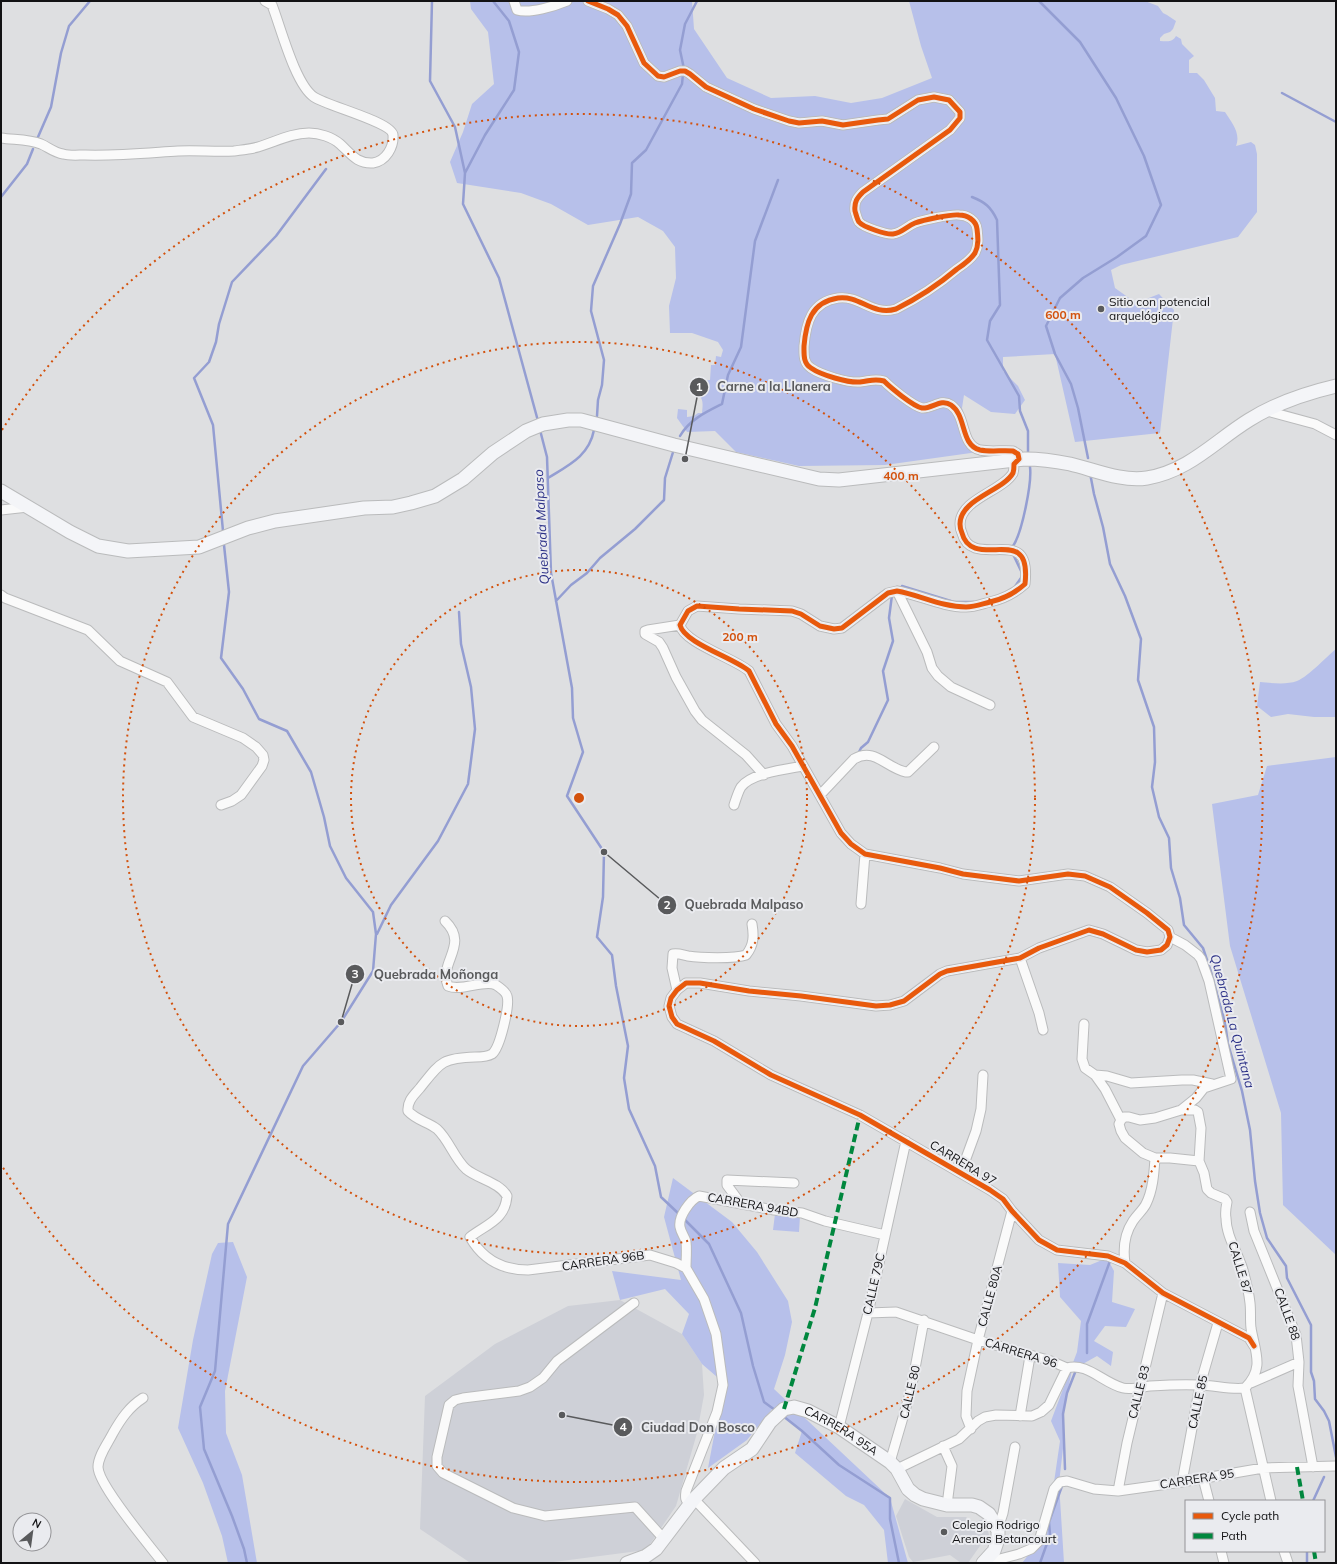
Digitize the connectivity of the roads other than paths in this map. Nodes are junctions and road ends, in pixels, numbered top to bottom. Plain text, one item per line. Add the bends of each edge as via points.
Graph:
1 (266, 1) edge
2 (514, 1) edge
3 (567, 1) edge
4 (588, 1) edge
5 (1, 138) edge
6 (1336, 386) edge
7 (1267, 411) junction
8 (1336, 435) edge
9 (1019, 459) junction
10 (1, 491) edge
11 (28, 507) junction
12 (1, 510) edge
13 (896, 591) junction
14 (1, 595) edge
15 (680, 626) junction
16 (990, 705) dead end
17 (934, 747) dead end
18 (803, 766) junction
19 (764, 775) junction
20 (820, 795) junction
21 (734, 804) dead end
22 (221, 805) dead end
23 (865, 854) junction
24 (861, 904) dead end
25 (445, 921) dead end
26 (752, 924) dead end
27 (1170, 937) junction
28 (1020, 958) junction
29 (677, 990) junction
30 (1084, 1024) dead end
31 (1043, 1030) dead end
32 (983, 1075) dead end
33 (1095, 1075) junction
34 (1213, 1085) junction
35 (1181, 1110) junction
36 (1121, 1120) junction
37 (906, 1141) junction
38 (1155, 1158) junction
39 (1199, 1161) junction
40 (961, 1172) junction
41 (794, 1183) dead end
42 (740, 1204) junction
43 (1012, 1211) junction
44 (1250, 1212) dead end
45 (885, 1234) junction
46 (1125, 1263) junction
47 (686, 1268) junction
48 (1163, 1293) junction
49 (634, 1303) dead end
50 (868, 1313) junction
51 (924, 1320) junction
52 (1218, 1323) junction
53 (978, 1340) junction
54 (1254, 1346) junction
55 (1030, 1356) junction
56 (1299, 1362) junction
57 (1067, 1368) junction
58 (1200, 1385) junction
59 (1248, 1385) junction
60 (1141, 1387) junction
61 (142, 1398) dead end
62 (1020, 1416) junction
63 (840, 1427) junction
64 (970, 1429) junction
65 (943, 1446) junction
66 (1015, 1447) dead end
67 (894, 1465) junction
68 (1336, 1466) edge
69 (1313, 1467) junction
70 (1263, 1468) junction
71 (1203, 1478) junction
72 (1182, 1482) junction
73 (1118, 1491) junction
74 (1209, 1500) edge
75 (1272, 1500) edge
76 (692, 1502) junction
77 (947, 1505) junction
78 (995, 1524) junction
79 (664, 1538) junction
80 (1221, 1552) edge
81 (1284, 1552) edge
82 (1020, 1558) edge
83 (163, 1563) edge
84 (627, 1563) edge
85 (755, 1563) edge
86 (983, 1563) edge
87 (1224, 1563) edge
88 (1288, 1563) edge

1 - 5 street via 272,5 294,65 307,90 313,96 373,120 392,131 393,142 390,152 382,160 375,163 362,162 352,157 339,143 324,135 308,133 233,151 201,150 102,156 63,154 27,140
2 - 3 street via 517,10 524,11 549,8
4 - 9 street via 618,15 627,26 644,63 658,76 664,77 685,71 706,87 754,109 789,121 843,124 888,119 918,100 934,97 949,100 956,106 960,112 957,123 863,192 855,205 856,214 864,226 890,235 901,232 915,223 958,214 966,216 976,226 978,247 974,254 937,286 888,311 871,308 850,298 838,298 818,307 806,328 804,360 816,371 843,381 884,381 919,407 944,402 950,404 961,417 970,444 979,450 1014,451
6 - 7 main road via 1309,392
7 - 8 street via 1315,424
7 - 9 main road via 1233,430 1186,464 1147,478 1134,479 1046,460
9 - 11 main road via 840,480 819,479 581,420 568,420 539,425 509,442 463,479 435,496 393,507 364,508 275,521 248,528 199,547 128,551 98,546
9 - 13 street via 1007,480 984,494 964,511 960,524 963,537 967,544 973,547 1017,552 1023,558 1025,584 1008,596 966,607 952,606
10 - 11 main road
11 - 12 street
13 - 15 street via 888,593 842,628 820,626 792,611 697,606 688,611
13 - 16 street via 938,676 950,687
14 - 22 street via 88,630 120,660 167,682 193,717 243,738 256,747 263,755 262,766 240,795
15 - 18 street via 683,633 694,641 749,671 776,724
15 - 19 street via 648,630 645,634 659,642 663,648 676,677 702,720 746,755
17 - 20 street via 908,772 874,756 861,755 854,759
18 - 19 street
18 - 20 street
19 - 21 street via 746,782
20 - 23 street via 841,833
23 - 24 street
23 - 27 street via 963,874 1018,881 1068,874 1085,876 1110,886 1148,913 1168,930
25 - 47 street, CARRERA 96B via 455,934 446,973 448,986 458,988 496,985 506,993 506,1014 496,1051 486,1056 455,1057 438,1066 413,1096 408,1111 436,1128 465,1168 501,1189 507,1196 506,1206 498,1218 470,1237 479,1251 504,1267 515,1270 543,1270 650,1255
26 - 29 street via 753,943 743,956 706,958 673,954 672,968
27 - 28 street via 1167,945 1161,950 1147,952 1136,950 1090,930 1039,948
27 - 34 street via 1198,955 1209,981 1231,1078
28 - 29 street via 947,971 904,1001 890,1005 876,1006 700,983 686,983
28 - 31 street
29 - 37 street, CARRERA 97 via 669,1006 677,1024 714,1041 771,1075 860,1115
30 - 33 street via 1082,1059 1085,1068
32 - 40 street via 981,1109
33 - 34 street via 1131,1083 1193,1080
33 - 36 street
34 - 35 street via 1204,1088
35 - 36 street via 1155,1118 1140,1120 1124,1117
35 - 39 street via 1198,1112 1201,1128
36 - 38 street via 1119,1124 1125,1138 1143,1153
37 - 40 street, CARRERA 97
37 - 45 street, CALLE 79C
38 - 39 street
38 - 46 street via 1150,1195 1133,1221 1125,1241
39 - 54 street, CALLE 87 via 1208,1191 1227,1202 1228,1229 1243,1269 1250,1302
40 - 43 street, CARRERA 97 via 1003,1199
41 - 42 street via 727,1180 727,1185
42 - 45 street, CARRERA 94BD via 802,1213 825,1221
42 - 47 street, CARRERA 94BD via 705,1196 695,1198 682,1215 680,1222 686,1241
43 - 46 street, CARRERA 97 via 1049,1247 1108,1256
43 - 53 street, CALLE 80A
44 - 56 street, CALLE 88 via 1254,1231 1292,1322
45 - 50 street, CALLE 79C
46 - 48 street, CARRERA 97
47 - 76 street via 704,1299 716,1334 723,1385 717,1412 686,1491 686,1501
48 - 52 street, CARRERA 97
48 - 60 street, CALLE 83
49 - 79 street via 557,1361 543,1378 530,1387 519,1391 455,1400 449,1405 437,1466 443,1473 513,1508 546,1516 635,1507
50 - 51 street, CARRERA 96 via 896,1312
50 - 63 street, CALLE 79C
51 - 53 street, CARRERA 96
51 - 67 street, CALLE 80 via 912,1390
52 - 54 street, CARRERA 97 via 1248,1338
52 - 58 street, CALLE 85
53 - 55 street, CARRERA 96
53 - 64 street, CALLE 80A via 967,1391 966,1416
54 - 59 street, CALLE 87 via 1258,1355 1258,1365 1256,1374
55 - 57 street, CARRERA 96
55 - 62 street
56 - 59 street, CARRERA 96
56 - 69 street, CALLE 88 via 1298,1386
57 - 60 street, CARRERA 96 via 1081,1367 1125,1389
57 - 62 street via 1049,1405 1042,1412 1032,1416
58 - 59 street, CARRERA 96 via 1236,1389
58 - 60 street, CARRERA 96
58 - 72 street, CALLE 85
59 - 70 street
60 - 73 street, CALLE 83
61 - 83 street via 122,1418 101,1457 98,1468 111,1495
62 - 64 street via 991,1415 978,1421
63 - 67 main road, CARRERA 95A
63 - 76 main road, CARRERA 95A via 808,1410 794,1407 780,1413 770,1422 752,1449 724,1468
64 - 65 street via 959,1440
65 - 67 street
65 - 77 street via 952,1466
66 - 78 street via 1003,1513
67 - 77 main road, CARRERA 95A via 908,1489 915,1495
68 - 69 street, CARRERA 95
69 - 70 street, CARRERA 95
70 - 71 street, CARRERA 95
70 - 75 street
71 - 72 street, CARRERA 95
71 - 74 street
72 - 73 street, CARRERA 95
73 - 82 street, CARRERA 95 via 1094,1489 1067,1481 1060,1482 1054,1489 1039,1541
76 - 79 main road, CARRERA 95A
76 - 85 street
77 - 78 main road, CARRERA 95A via 964,1504 980,1507 989,1514
78 - 86 main road via 998,1539 994,1551
79 - 84 main road, CARRERA 95A via 656,1549 646,1556
80 - 87 street
81 - 88 street
82 - 86 street

